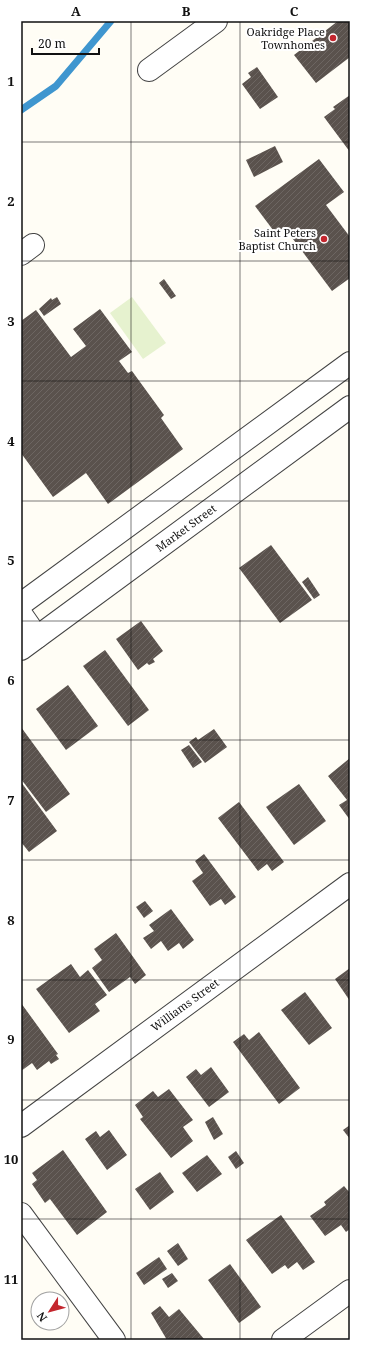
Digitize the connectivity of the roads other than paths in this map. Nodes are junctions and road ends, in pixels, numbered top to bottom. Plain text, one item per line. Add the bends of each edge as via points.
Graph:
1 (216, 21) edge
2 (149, 70) dead end
3 (350, 363) edge
4 (350, 407) edge
5 (21, 604) edge
6 (21, 614) edge
7 (29, 643) edge
8 (350, 884) edge
9 (21, 1126) edge
10 (21, 1214) edge
11 (350, 1291) edge
12 (114, 1340) edge
13 (283, 1340) edge

1 - 2 street
3 - 5 street
4 - 7 street, Market Street
6 - 7 street
8 - 9 street, Williams Street
10 - 12 street
11 - 13 street

